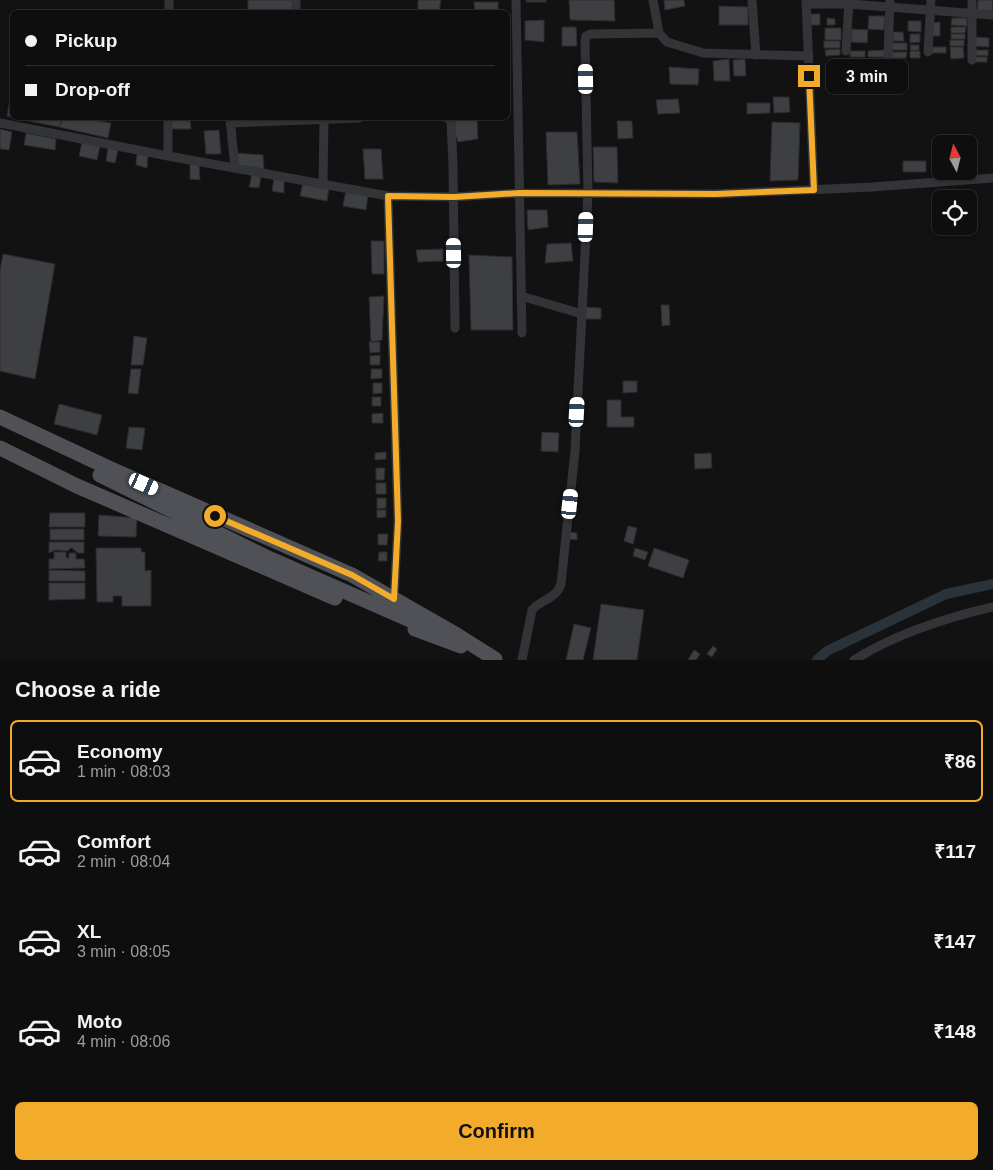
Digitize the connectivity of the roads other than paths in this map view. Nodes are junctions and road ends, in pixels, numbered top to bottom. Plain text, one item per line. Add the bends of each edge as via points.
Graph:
1 (516, 0) edge
2 (654, 0) edge
3 (752, 0) edge
4 (972, 0) edge
5 (806, 2) edge
6 (849, 2) edge
7 (890, 4) edge
8 (931, 5) edge
9 (971, 14) junction
10 (993, 15) edge
11 (659, 34) junction
12 (846, 51) dead end
13 (928, 52) dead end
14 (756, 55) junction
15 (809, 56) junction
16 (888, 56) dead end
17 (972, 60) dead end
18 (168, 120) edge
19 (230, 120) edge
20 (324, 120) edge
21 (450, 120) edge
22 (0, 123) edge
23 (168, 156) junction
24 (235, 168) junction
25 (993, 178) edge
26 (323, 183) junction
27 (814, 190) junction
28 (520, 193) junction
29 (588, 193) junction
30 (388, 196) junction
31 (454, 197) junction
32 (522, 296) junction
33 (582, 314) junction
34 (455, 328) dead end
35 (522, 334) dead end
36 (0, 416) edge
37 (0, 425) edge
38 (0, 448) edge
39 (394, 599) junction
40 (993, 607) edge
41 (493, 658) edge
42 (522, 660) edge
43 (854, 660) edge

1 - 28 street
2 - 11 street
3 - 14 street
4 - 9 street
5 - 6 street
5 - 15 street
6 - 7 street
6 - 12 street
7 - 8 street
7 - 16 street
8 - 9 street
8 - 13 street
9 - 10 street
9 - 17 street
11 - 14 street via 667,42 703,53
11 - 29 street via 586,36
14 - 15 street
15 - 27 street
18 - 23 street
19 - 24 street
20 - 26 street
21 - 31 street
22 - 23 street
23 - 24 street
24 - 26 street
25 - 27 street
26 - 30 street
27 - 29 street via 716,194
28 - 29 street
28 - 31 street
28 - 32 street
29 - 33 street
30 - 31 street
30 - 39 street via 398,521
31 - 34 street
32 - 33 street
32 - 35 street
33 - 42 street via 575,451 561,584 552,598 532,610
36 - 39 main road via 352,575
37 - 41 main road via 264,556
38 - 41 main road via 76,486 298,583
39 - 41 main road
40 - 43 street via 894,638

